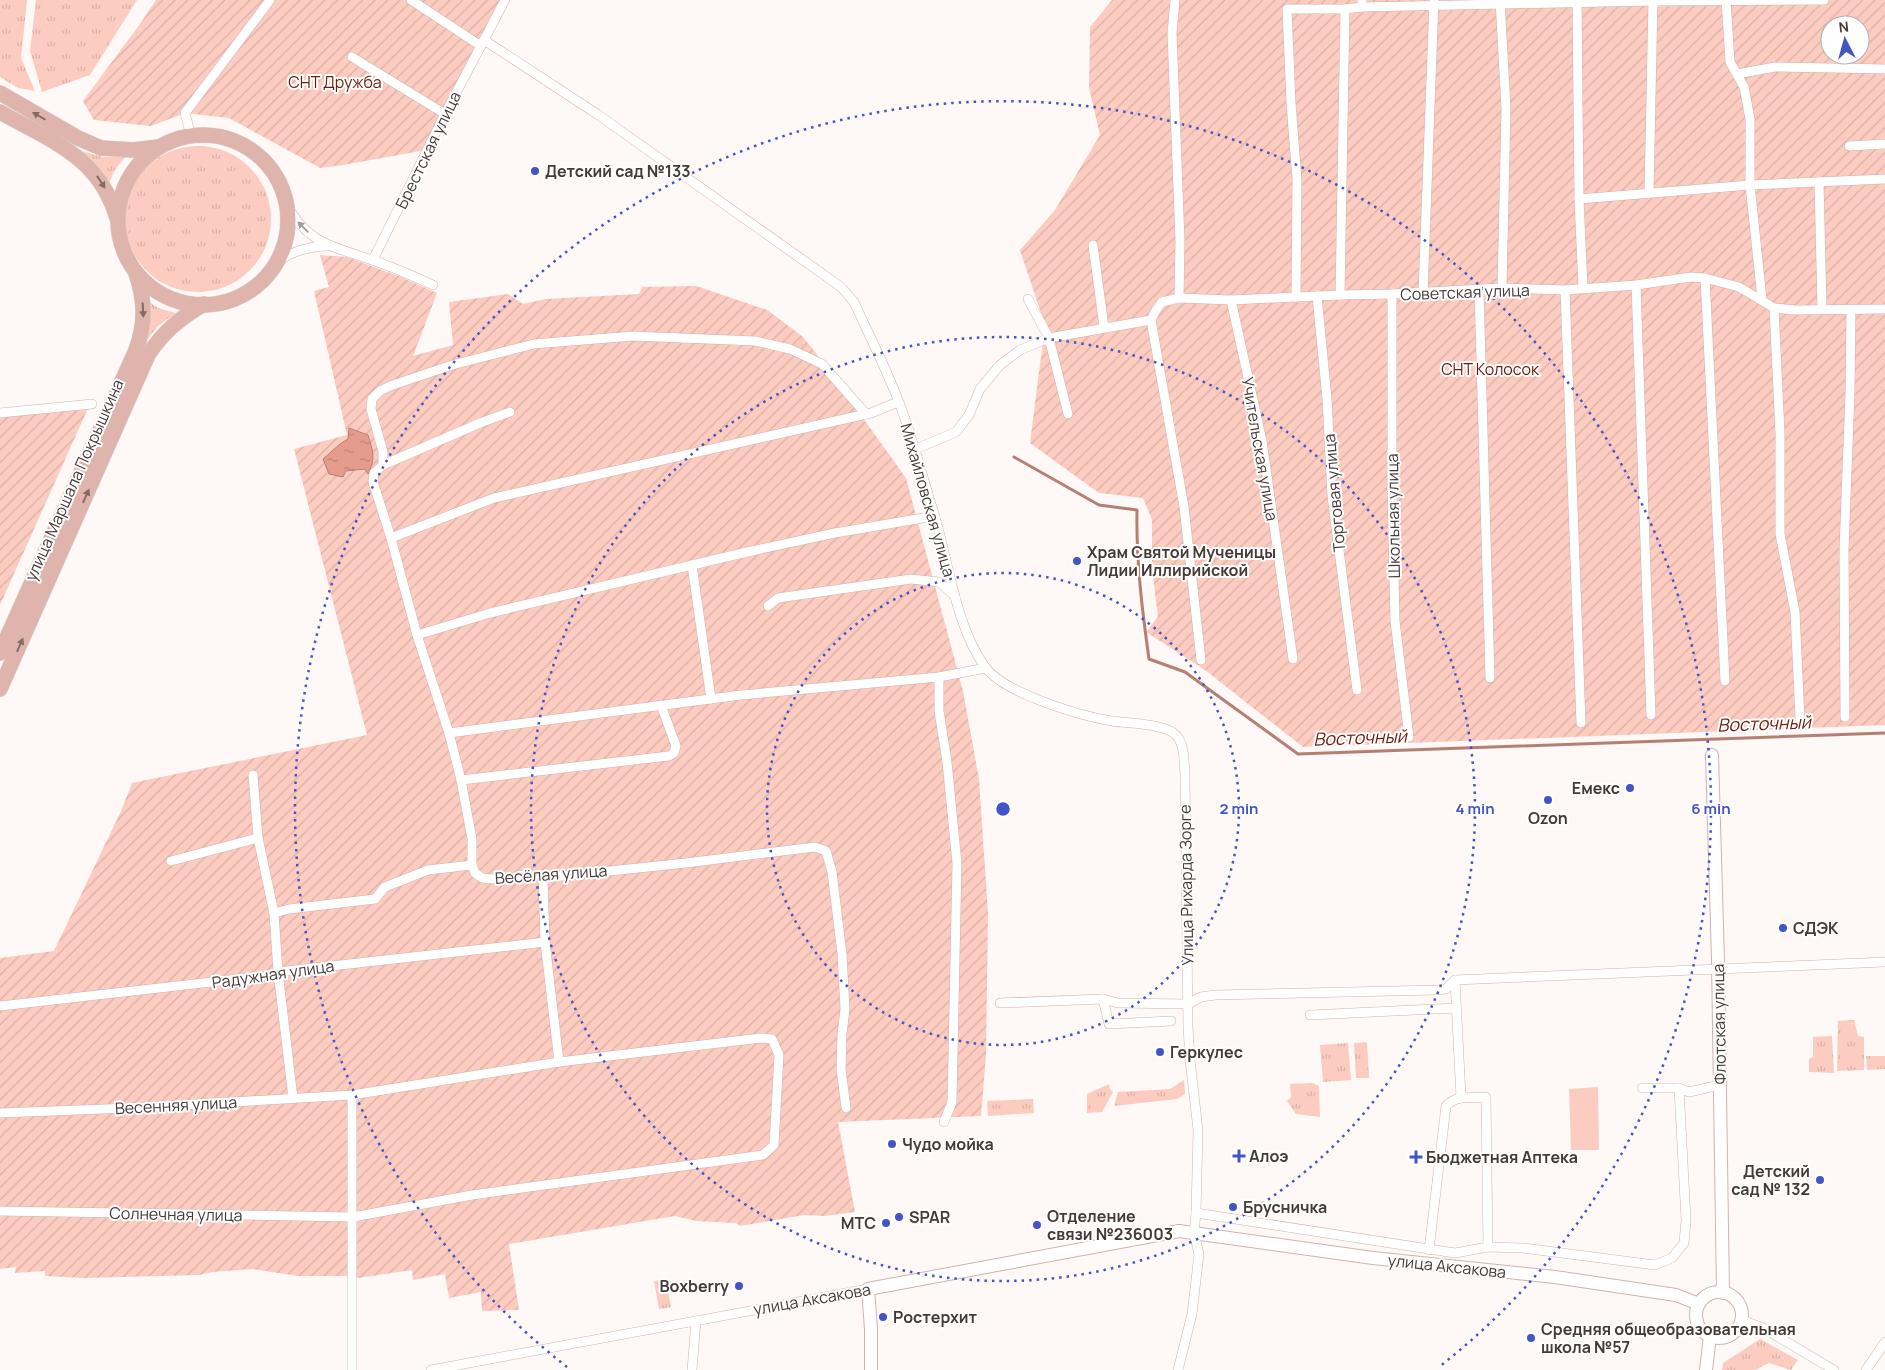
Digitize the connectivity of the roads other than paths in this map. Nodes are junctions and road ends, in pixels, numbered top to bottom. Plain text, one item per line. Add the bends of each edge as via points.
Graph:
1 (270, 0) edge
2 (412, 0) edge
3 (505, 0) edge
4 (1174, 0) edge
5 (1654, 0) edge
6 (1824, 0) edge
7 (1726, 1) edge
8 (1434, 2) edge
9 (1500, 2) edge
10 (1577, 2) edge
11 (1362, 3) edge
12 (1287, 5) edge
13 (1345, 8) junction
14 (482, 43) junction
15 (352, 57) dead end
16 (1885, 70) edge
17 (1737, 74) junction
18 (0, 93) edge
19 (0, 112) edge
20 (445, 114) junction
21 (191, 136) junction
22 (1885, 144) edge
23 (161, 146) junction
24 (1849, 146) dead end
25 (1885, 178) edge
26 (1818, 182) junction
27 (1750, 185) junction
28 (1649, 193) junction
29 (1580, 199) junction
30 (286, 203) junction
31 (118, 221) junction
32 (1093, 245) dead end
33 (327, 246) junction
34 (373, 260) junction
35 (275, 264) junction
36 (135, 271) junction
37 (1705, 278) junction
38 (433, 285) dead end
39 (1636, 286) junction
40 (1502, 288) junction
41 (1583, 288) junction
42 (1479, 290) junction
43 (1565, 290) junction
44 (1423, 293) junction
45 (1340, 294) junction
46 (1392, 294) junction
47 (1317, 296) junction
48 (1296, 297) junction
49 (1179, 298) junction
50 (1028, 299) dead end
51 (1762, 299) junction
52 (1231, 300) junction
53 (204, 304) junction
54 (1774, 308) junction
55 (1822, 309) junction
56 (1885, 309) edge
57 (1851, 310) junction
58 (1151, 320) junction
59 (1104, 327) junction
60 (1049, 338) junction
61 (898, 402) junction
62 (92, 404) dead end
63 (510, 412) dead end
64 (0, 413) edge
65 (866, 414) junction
66 (1068, 414) dead end
67 (913, 450) junction
68 (383, 464) junction
69 (935, 516) junction
70 (391, 538) junction
71 (692, 565) junction
72 (955, 596) junction
73 (768, 606) dead end
74 (417, 635) junction
75 (0, 653) edge
76 (1293, 659) dead end
77 (1200, 660) dead end
78 (986, 668) junction
79 (939, 677) junction
80 (1490, 678) dead end
81 (1725, 681) dead end
82 (0, 689) edge
83 (1357, 690) dead end
84 (711, 699) junction
85 (661, 705) junction
86 (1651, 715) dead end
87 (1845, 717) dead end
88 (1800, 719) dead end
89 (1581, 723) dead end
90 (449, 733) junction
91 (1408, 737) dead end
92 (1712, 755) dead end
93 (253, 775) dead end
94 (461, 780) junction
95 (258, 838) junction
96 (171, 861) dead end
97 (472, 865) junction
98 (543, 878) junction
99 (274, 913) junction
100 (545, 942) junction
101 (1885, 962) edge
102 (1718, 969) junction
103 (278, 972) junction
104 (1455, 980) junction
105 (1103, 999) junction
106 (1000, 1003) dead end
107 (1188, 1004) junction
108 (0, 1006) edge
109 (1456, 1008) junction
110 (1310, 1016) dead end
111 (1171, 1021) dead end
112 (560, 1062) junction
113 (1720, 1085) junction
114 (1642, 1088) dead end
115 (1679, 1088) junction
116 (352, 1095) junction
117 (1461, 1097) junction
118 (293, 1098) junction
119 (846, 1108) dead end
120 (0, 1113) edge
121 (944, 1122) dead end
122 (0, 1211) edge
123 (1196, 1213) junction
124 (353, 1217) junction
125 (1194, 1233) junction
126 (1488, 1247) junction
127 (1429, 1250) junction
128 (868, 1289) junction
129 (1722, 1292) junction
130 (1699, 1304) junction
131 (1742, 1320) junction
132 (696, 1321) junction
133 (1710, 1336) junction
134 (1885, 1342) edge
135 (352, 1370) edge
136 (431, 1370) edge
137 (692, 1370) edge
138 (871, 1370) edge
139 (1178, 1370) edge
140 (1706, 1370) edge
141 (1834, 1370) edge
142 (1866, 1370) edge

1 - 21 street via 185,113
2 - 14 street, Михайловская улица
3 - 14 street, Брестская улица
4 - 49 street via 1172,33
5 - 7 street
5 - 10 street
5 - 28 street
6 - 7 street
7 - 17 street via 1730,62
8 - 9 street
8 - 11 street
8 - 44 street
9 - 10 street
9 - 40 street via 1506,109
10 - 29 street
11 - 13 street
12 - 13 street
12 - 48 street via 1297,180
13 - 45 street
14 - 20 street, Брестская улица
14 - 61 street, Михайловская улица via 597,114 841,287 854,302
15 - 20 street
16 - 17 street via 1775,67
17 - 27 street via 1744,86 1750,119
23 -> 18 main road via 133,150 101,148
19 -> 31 main road via 86,164 106,190
20 - 34 street, Брестская улица
21 - 23 main road
21 - 30 main road via 223,138 252,151 274,173
22 - 24 street
23 - 31 main road via 140,163 128,180 120,200
25 - 26 street
26 - 27 street
26 - 55 street
27 - 28 street
27 - 51 street
28 - 29 street
29 - 41 street
33 -> 30 street via 300,225
30 - 35 main road via 288,224
31 - 36 main road via 121,242
32 - 59 street
33 - 34 street
33 - 35 street via 295,251
34 - 38 street
35 - 53 main road via 262,281 245,294 225,302
36 - 53 main road via 168,297
36 -> 75 main road, улица Маршала Покрышкина via 141,294 141,336
37 - 39 street, Советская улица via 1663,280
37 - 51 street, Советская улица via 1739,287
37 - 81 street
39 - 41 street, Советская улица
39 - 86 street
40 - 42 street, Советская улица
40 - 43 street, Советская улица
41 - 43 street, Советская улица
42 - 44 street, Советская улица
42 - 80 street
43 - 89 street
44 - 46 street, Советская улица
45 - 46 street, Советская улица
45 - 47 street, Советская улица
46 - 91 street, Школьная улица via 1395,621
47 - 48 street, Советская улица
47 - 83 street, Торговая улица via 1332,496
48 - 52 street, Советская улица
49 - 52 street, Советская улица
49 - 58 street, Советская улица via 1162,302
50 - 60 street
51 - 54 street, Советская улица
52 - 76 street, Учительская улица via 1262,441
82 -> 53 main road, улица Маршала Покрышкина via 148,355 167,330
54 - 55 street
54 - 88 street via 1780,433 1780,534 1795,612
55 - 57 street
56 - 57 street
57 - 87 street via 1844,550
58 - 59 street
58 - 77 street via 1184,507
59 - 60 street
60 - 66 street
60 - 67 street via 1020,350 1000,365 980,389 970,415 956,432
61 - 65 street
61 - 67 street, Михайловская улица
62 - 64 street
63 - 68 street
65 - 68 street via 822,364 790,349 755,341 633,336 534,344 452,365 380,391 372,399 371,409 383,452
65 - 70 street via 494,498
67 - 69 street, Михайловская улица
68 - 70 street via 374,473 373,482
69 - 71 street via 835,533
69 - 72 street, Михайловская улица
70 - 74 street
71 - 74 street via 490,613
71 - 84 street
72 - 73 street via 939,582 911,580 778,598
72 - 78 street, Михайловская улица via 970,641
74 - 90 street
78 - 79 street
78 - 107 street, Улица Рихарда Зорге via 998,679 1050,705 1109,721 1165,728 1177,736 1182,746 1184,766
79 - 84 street
79 - 121 street via 939,710 957,863 952,1102
84 - 85 street
85 - 90 street
85 - 94 street via 676,746 669,756
90 - 94 street
92 - 102 street, Флотская улица
93 - 95 street
94 - 97 street via 472,840
95 - 96 street
95 - 99 street
97 - 98 street, Весёлая улица via 482,878 503,880 524,875
97 - 99 street, Весёлая улица via 428,870 385,887 375,899
98 - 100 street
98 - 119 street, Весёлая улица via 815,847 826,852 832,872 842,954 845,1009 841,1069
99 - 103 street
100 - 103 street, Радужная улица
100 - 112 street
101 - 102 street
102 - 104 street
102 - 113 street, Флотская улица
103 - 108 street, Радужная улица
103 - 118 street
104 - 107 street via 1446,989 1215,995 1201,997
104 - 109 street
105 - 106 street
105 - 107 street via 1118,1003
105 - 111 street via 1109,1024
107 - 123 street via 1198,1130
109 - 110 street
109 - 117 street
112 - 116 street, Весенняя улица
112 - 124 street, Солнечная улица via 772,1039 779,1055 774,1144 763,1155 472,1195
113 - 115 street via 1689,1092
113 - 129 street, Флотская улица
114 - 115 street
115 - 126 street via 1686,1220 1684,1243 1672,1258 1655,1265 1523,1248
116 - 118 street, Весенняя улица
116 - 124 street
117 - 126 street via 1486,1097
117 - 127 street via 1446,1106
118 - 120 street, Весенняя улица
122 - 124 street, Солнечная улица
123 - 125 street
123 - 127 street
124 - 135 street
125 - 128 street, улица Аксакова via 1179,1231 1151,1235
125 - 130 street, улица Аксакова via 1373,1258 1556,1277 1676,1295
125 - 139 street via 1199,1254 1193,1305
126 - 127 street via 1456,1253
128 - 132 street, улица Аксакова
128 - 138 street
129 - 130 street via 1709,1295
129 - 131 street via 1737,1300
130 - 133 street via 1696,1319 1703,1332
131 - 133 street via 1730,1336
131 - 141 street via 1765,1329
132 - 136 street, улица Аксакова
132 - 137 street
133 - 140 street
134 - 142 street

